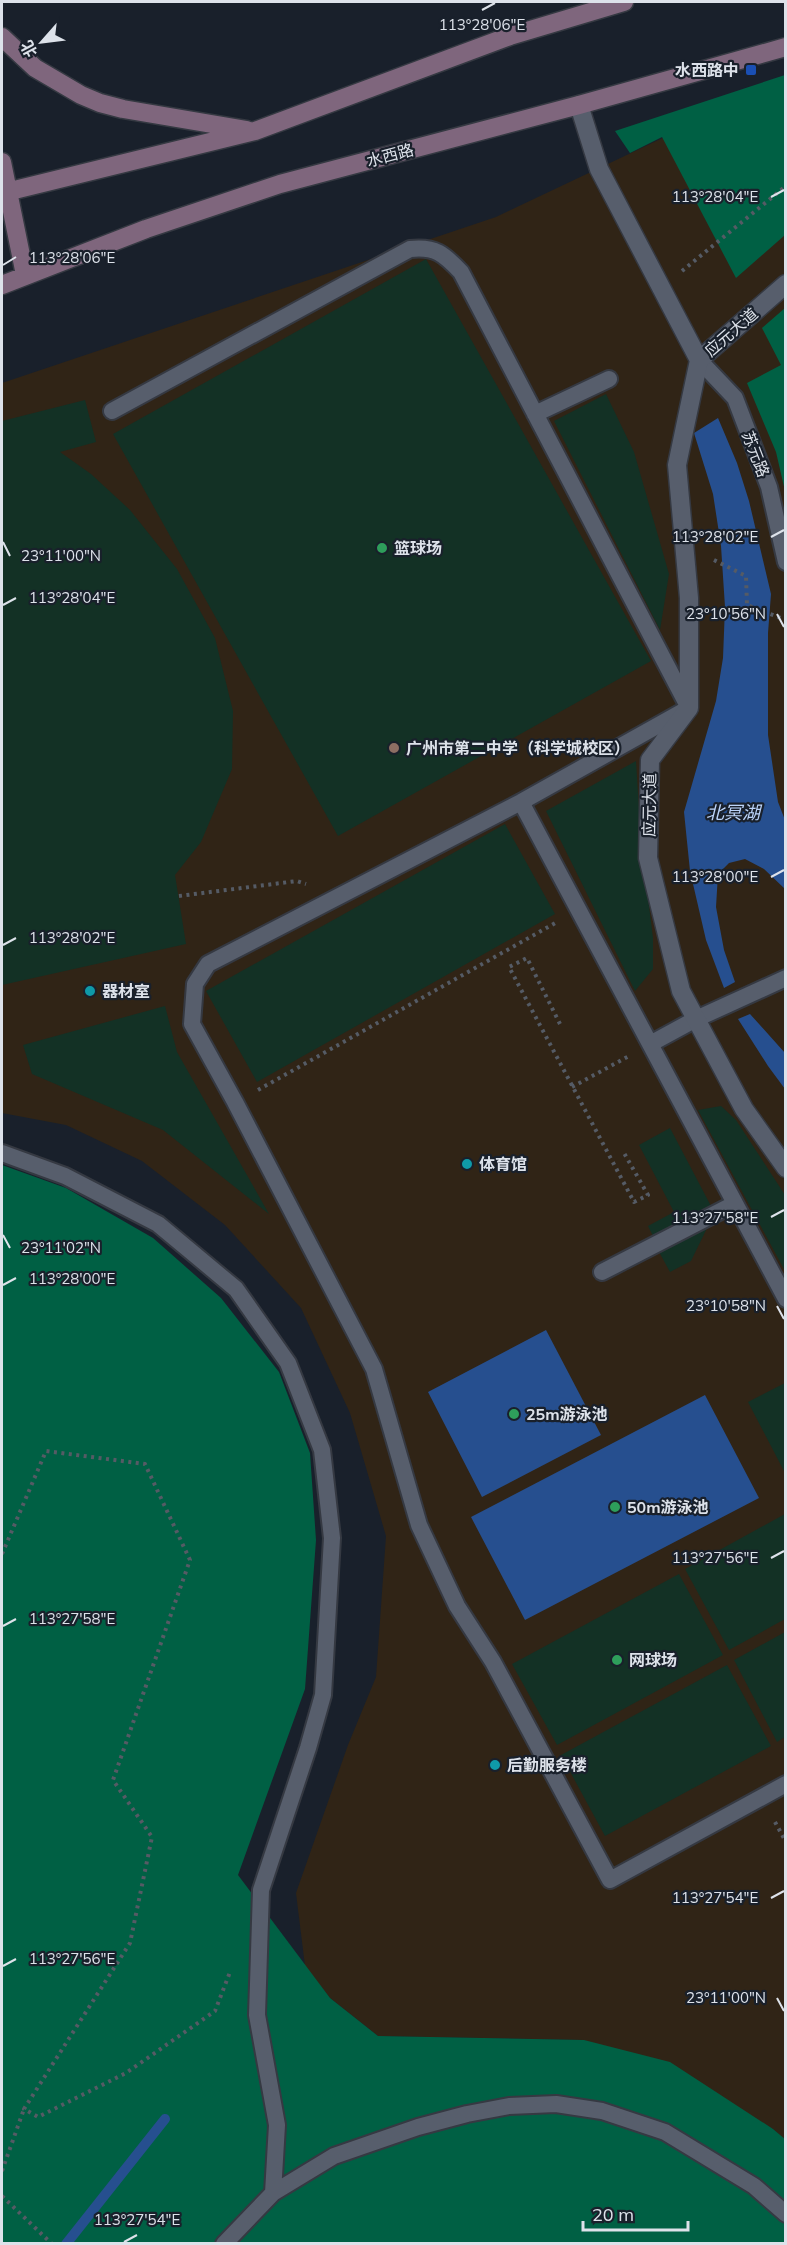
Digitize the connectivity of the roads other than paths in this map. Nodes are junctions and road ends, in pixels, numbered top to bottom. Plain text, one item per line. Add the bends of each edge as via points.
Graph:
1 (624, 2) edge
2 (2, 37) edge
3 (786, 46) edge
4 (579, 105) junction
5 (255, 131) junction
6 (2, 162) edge
7 (5, 193) edge
8 (25, 275) junction
9 (786, 284) edge
10 (2, 285) edge
11 (699, 360) junction
12 (609, 379) dead end
13 (112, 411) dead end
14 (535, 414) junction
15 (786, 562) edge
16 (689, 708) junction
17 (521, 802) junction
18 (786, 978) edge
19 (696, 1019) junction
20 (650, 1044) junction
21 (2, 1154) edge
22 (786, 1168) edge
23 (734, 1204) junction
24 (602, 1272) dead end
25 (786, 1299) edge
26 (786, 1784) edge
27 (273, 2193) junction
28 (786, 2214) edge
29 (224, 2244) edge

1 - 5 main road via 510,36
2 - 5 main road via 35,68 100,103
3 - 4 main road, 水西路
4 - 8 main road, 水西路 via 280,184
4 - 11 street via 599,169
5 - 7 main road
6 - 7 main road
7 - 8 main road
8 - 10 main road, 水西路
9 - 11 street, 应元大道
11 - 15 lane, 苏元路 via 735,398 769,487
11 - 16 street, 应元大道 via 677,465 689,598
12 - 14 lane
13 - 14 lane via 410,249 428,247 461,272
14 - 16 lane
16 - 17 lane
16 - 19 street, 应元大道 via 650,760 648,858 681,991
17 - 20 lane
17 - 26 lane via 208,964 195,984 192,1024 374,1369 419,1525 457,1606 493,1662 609,1880
18 - 19 lane
19 - 20 lane
19 - 22 street, 应元大道 via 744,1109
20 - 23 lane
21 - 27 lane via 65,1176 158,1224 236,1289 288,1362 322,1450 332,1538 323,1695 261,1890 257,2015 277,2125
23 - 24 lane
23 - 25 lane
27 - 28 lane via 334,2156 418,2127 509,2106 556,2104 602,2111 665,2132 754,2186
27 - 29 lane

